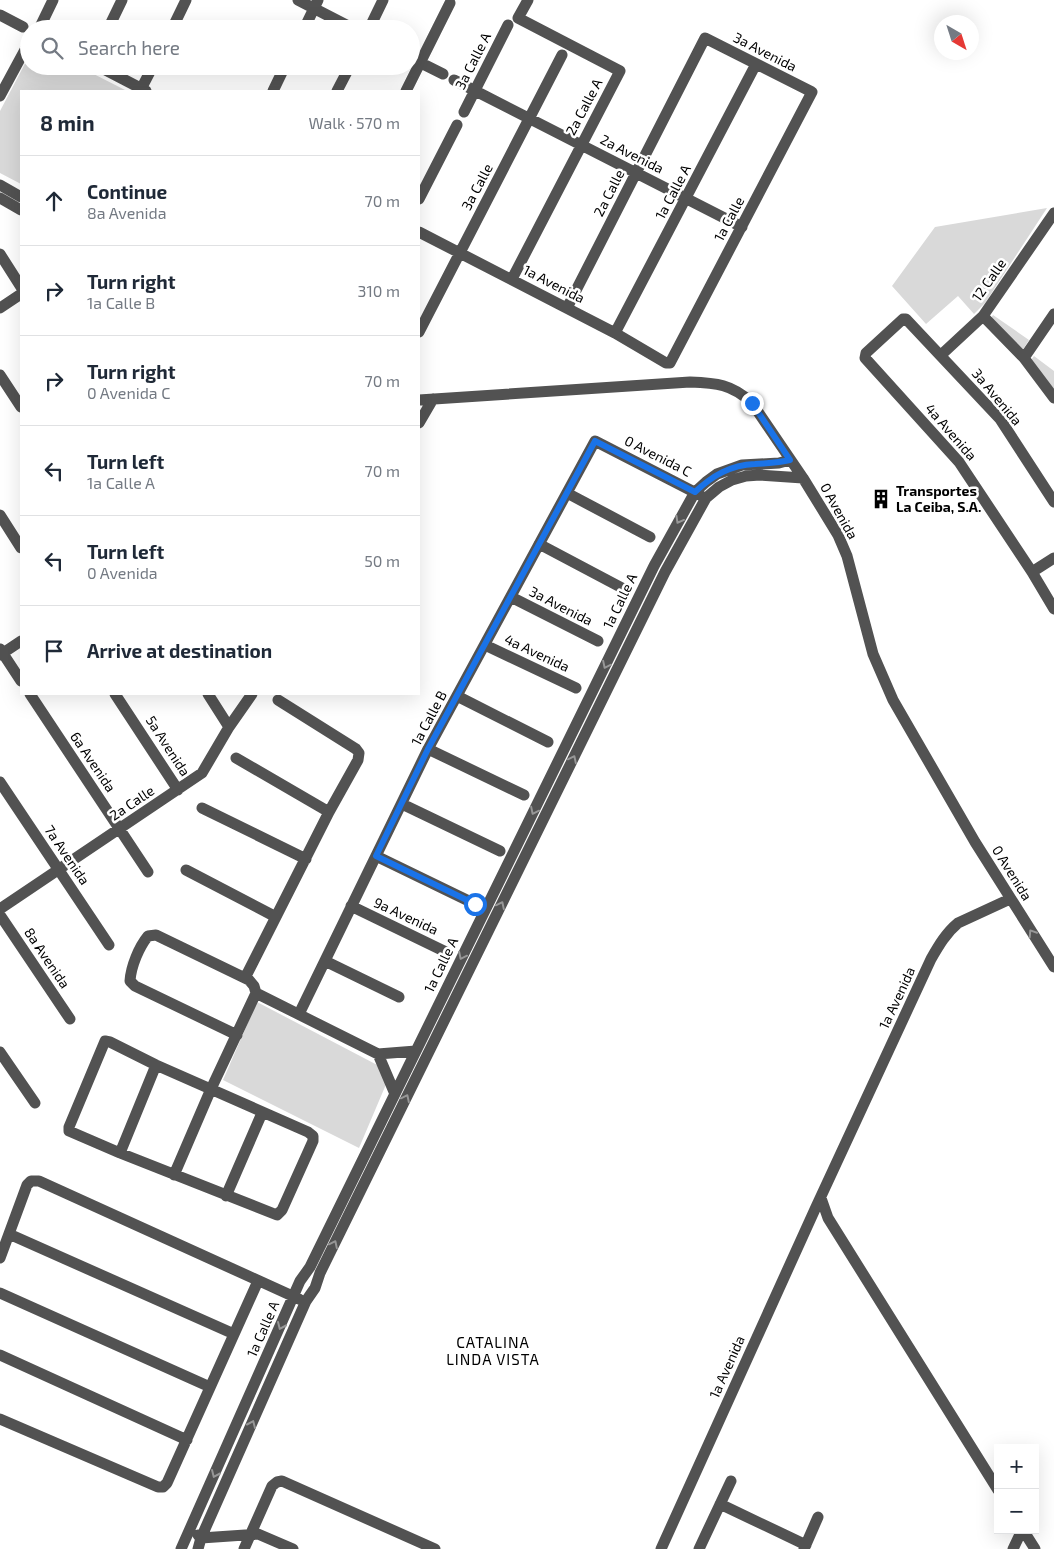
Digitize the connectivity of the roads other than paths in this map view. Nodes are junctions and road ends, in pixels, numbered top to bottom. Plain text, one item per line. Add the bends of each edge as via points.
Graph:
1 (53, 0) edge
2 (122, 0) edge
3 (186, 0) edge
4 (298, 0) edge
5 (383, 0) edge
6 (528, 0) edge
7 (450, 3) dead end
8 (316, 4) edge
9 (0, 15) edge
10 (43, 20) edge
11 (112, 20) edge
12 (176, 20) edge
13 (308, 20) edge
14 (340, 20) edge
15 (373, 20) edge
16 (20, 25) edge
17 (508, 25) dead end
18 (705, 38) joint
19 (420, 53) edge
20 (562, 54) dead end
21 (20, 59) edge
22 (420, 62) edge
23 (756, 64) junction
24 (442, 74) dead end
25 (115, 75) edge
26 (149, 75) edge
27 (281, 75) edge
28 (346, 75) edge
29 (411, 75) edge
30 (454, 80) dead end
31 (143, 90) edge
32 (273, 90) edge
33 (338, 90) edge
34 (406, 90) edge
35 (475, 90) junction
36 (812, 92) joint
37 (0, 96) edge
38 (464, 112) dead end
39 (530, 119) junction
40 (457, 125) dead end
41 (581, 145) junction
42 (636, 173) junction
43 (0, 186) edge
44 (20, 196) edge
45 (420, 197) edge
46 (0, 198) edge
47 (686, 199) junction
48 (20, 209) edge
49 (1054, 214) edge
50 (742, 227) junction
51 (420, 233) edge
52 (460, 253) junction
53 (0, 254) edge
54 (512, 279) junction
55 (20, 285) edge
56 (20, 295) edge
57 (0, 308) edge
58 (567, 308) junction
59 (1054, 314) edge
60 (983, 316) junction
61 (420, 330) edge
62 (615, 333) junction
63 (941, 354) junction
64 (865, 358) joint
65 (1024, 358) junction
66 (673, 359) joint
67 (0, 375) edge
68 (1054, 398) edge
69 (434, 399) junction
70 (420, 400) edge
71 (20, 405) edge
72 (420, 421) edge
73 (595, 441) joint
74 (790, 460) junction
75 (803, 478) junction
76 (695, 492) junction
77 (567, 493) junction
78 (706, 498) junction
79 (1054, 502) edge
80 (0, 515) edge
81 (650, 537) dead end
82 (539, 544) junction
83 (20, 546) edge
84 (1054, 558) edge
85 (654, 566) junction
86 (665, 572) junction
87 (1032, 572) junction
88 (624, 589) dead end
89 (511, 597) junction
90 (1054, 609) edge
91 (20, 642) edge
92 (598, 642) dead end
93 (485, 645) junction
94 (1, 653) edge
95 (20, 680) edge
96 (576, 688) dead end
97 (31, 695) edge
98 (116, 695) edge
99 (209, 695) edge
100 (251, 695) edge
101 (457, 696) junction
102 (278, 700) dead end
103 (230, 727) junction
104 (548, 742) dead end
105 (428, 749) junction
106 (236, 758) dead end
107 (0, 782) edge
108 (178, 790) junction
109 (524, 795) dead end
110 (402, 804) junction
111 (202, 808) dead end
112 (329, 812) junction
113 (120, 829) junction
114 (500, 851) dead end
115 (376, 856) junction
116 (306, 860) junction
117 (59, 870) junction
118 (186, 870) dead end
119 (148, 872) dead end
120 (1010, 899) junction
121 (475, 904) dead end
122 (351, 906) junction
123 (0, 909) edge
124 (0, 915) edge
125 (276, 917) junction
126 (108, 945) dead end
127 (448, 953) dead end
128 (325, 961) junction
129 (1054, 967) edge
130 (245, 978) junction
131 (256, 993) junction
132 (399, 997) dead end
133 (298, 1014) junction
134 (70, 1019) dead end
135 (237, 1035) junction
136 (416, 1051) junction
137 (0, 1052) edge
138 (378, 1054) junction
139 (156, 1065) junction
140 (211, 1089) junction
141 (395, 1094) junction
142 (35, 1103) dead end
143 (262, 1113) junction
144 (120, 1153) junction
145 (174, 1175) junction
146 (226, 1196) junction
147 (821, 1198) junction
148 (335, 1215) junction
149 (346, 1221) junction
150 (9, 1234) junction
151 (0, 1258) edge
152 (258, 1281) junction
153 (0, 1293) edge
154 (294, 1297) junction
155 (306, 1302) junction
156 (234, 1334) junction
157 (0, 1355) edge
158 (210, 1387) junction
159 (0, 1419) edge
160 (186, 1440) junction
161 (731, 1481) dead end
162 (997, 1489) edge
163 (720, 1504) junction
164 (818, 1517) dead end
165 (189, 1532) junction
166 (1020, 1534) edge
167 (1025, 1534) edge
168 (250, 1536) junction
169 (200, 1543) edge
170 (805, 1547) edge
171 (703, 1548) edge
172 (181, 1549) edge
173 (244, 1549) edge
174 (293, 1549) edge
175 (435, 1549) edge
176 (661, 1549) edge
177 (1013, 1549) edge
178 (1035, 1549) edge

1 - 10 street
2 - 11 street
3 - 12 street
4 - 8 street
5 - 15 street
6 - 41 street, 2a Calle A via 518,18 620,71
7 - 19 street
8 - 13 street
8 - 14 street
9 - 16 street
17 - 35 street, 3a Calle A
18 - 23 street, 3a Avenida
18 - 42 street, 2a Calle
20 - 39 street, 3a Calle
21 - 37 street
22 - 24 street
23 - 36 street, 3a Avenida
23 - 47 street, 1a Calle A
25 - 31 street
26 - 31 street
27 - 32 street
28 - 33 street
29 - 34 street
30 - 35 street, 2a Avenida
35 - 38 street, 3a Calle A
35 - 39 street, 2a Avenida
36 - 50 street, 1a Calle
39 - 41 street, 2a Avenida
39 - 52 street, 3a Calle
40 - 45 street
41 - 42 street, 2a Avenida
41 - 54 street, 2a Calle A
42 - 47 street, 2a Avenida
42 - 58 street, 2a Calle
43 - 44 street
46 - 48 street
47 - 50 street, 2a Avenida
47 - 62 street, 1a Calle A
49 - 60 street, 12 Calle
50 - 66 street, 1a Calle
51 - 52 street, 1a Avenida
52 - 54 street, 1a Avenida
52 - 61 street, 3a Calle
53 - 55 street
54 - 58 street, 1a Avenida
56 - 57 street
58 - 62 street, 1a Avenida
59 - 65 street
60 - 63 street, 12 Calle
60 - 65 street
62 - 66 street, 1a Avenida via 666,363
63 - 64 street, 3a Avenida via 903,319 866,353
63 - 79 street, 3a Avenida via 1000,419
64 - 87 street, 4a Avenida via 959,462
65 - 68 street
67 - 71 street
69 - 70 street, 0 Avenida
69 - 72 street
69 - 74 street, 0 Avenida via 690,382 718,384 739,392 752,403
73 - 76 street, 0 Avenida C
73 - 77 street, 1a Calle B
74 - 75 street, 0 Avenida
74 - 76 street, 1a Calle A via 729,468
75 - 78 street, 1a Calle A via 746,476 719,487
75 - 120 street, 0 Avenida via 847,556 873,654 893,700
76 - 78 street, 0 Avenida C
76 -> 85 street, 1a Calle A
77 - 81 street
77 - 82 street, 1a Calle B
78 - 86 street, 1a Calle A
80 - 83 street
82 - 88 street
82 - 89 street, 1a Calle B
84 - 87 street
85 - 86 street
85 -> 136 street, 1a Calle A
149 -> 86 street, 1a Calle A
87 - 90 street, 4a Avenida
89 - 92 street, 3a Avenida
89 - 93 street, 1a Calle B
91 - 94 street
93 - 96 street, 4a Avenida
93 - 101 street, 1a Calle B
94 - 95 street
97 - 113 street, 6a Avenida
98 - 108 street, 5a Avenida
99 - 103 street
100 - 103 street, 2a Calle
101 - 104 street
101 - 105 street, 1a Calle B
102 - 112 street via 359,753
103 - 108 street, 2a Calle via 204,771
105 - 109 street
105 - 110 street, 1a Calle B
106 - 112 street
107 - 117 street, 7a Avenida
108 - 113 street, 2a Calle
110 - 114 street
110 - 115 street, 1a Calle B
111 - 116 street
112 - 116 street
113 - 117 street, 2a Calle
113 - 119 street, 6a Avenida
115 - 121 street
115 - 122 street, 1a Calle B
116 - 125 street
117 - 123 street, 2a Calle
117 - 126 street, 7a Avenida
118 - 125 street
129 -> 120 street, 0 Avenida
120 - 147 street, 1a Avenida via 958,923 941,942
122 - 127 street, 9a Avenida
122 - 128 street, 1a Calle B
124 - 134 street, 8a Avenida
125 - 130 street
128 - 132 street
128 - 133 street, 1a Calle B
130 - 131 street via 254,986
130 - 135 street via 156,935 144,940 130,972 130,981 135,986
131 - 133 street
131 - 135 street
133 - 138 street
135 - 140 street
136 - 138 street
136 - 141 street, 1a Calle A
137 - 142 street
138 - 141 street
139 - 140 street
139 - 144 street
139 - 144 street via 110,1042 105,1041 102,1046 69,1131
140 - 143 street
140 - 145 street
141 - 148 street, 1a Calle A
143 - 146 street
143 - 146 street via 308,1132 313,1136 309,1150 277,1215
144 - 145 street
145 - 146 street
147 - 162 street via 828,1218
147 - 176 street, 1a Avenida
148 - 149 street
148 - 154 street, 1a Calle A
155 -> 149 street, 1a Calle A
150 - 151 street
150 - 152 street via 26,1185 39,1181
150 - 156 street
152 - 154 street
152 - 156 street
153 - 158 street
154 - 155 street
154 -> 165 street, 1a Calle A
169 -> 155 street, 1a Calle A
156 - 158 street
157 - 160 street
158 - 160 street
159 - 160 street via 161,1488 168,1483
161 - 163 street
163 - 170 street
163 - 171 street
164 - 170 street
165 - 169 street via 196,1534
165 - 172 street, 1a Calle A
166 - 177 street
167 - 178 street
168 - 169 street
168 - 173 street
168 - 174 street via 258,1534
168 - 175 street via 272,1486 282,1481

